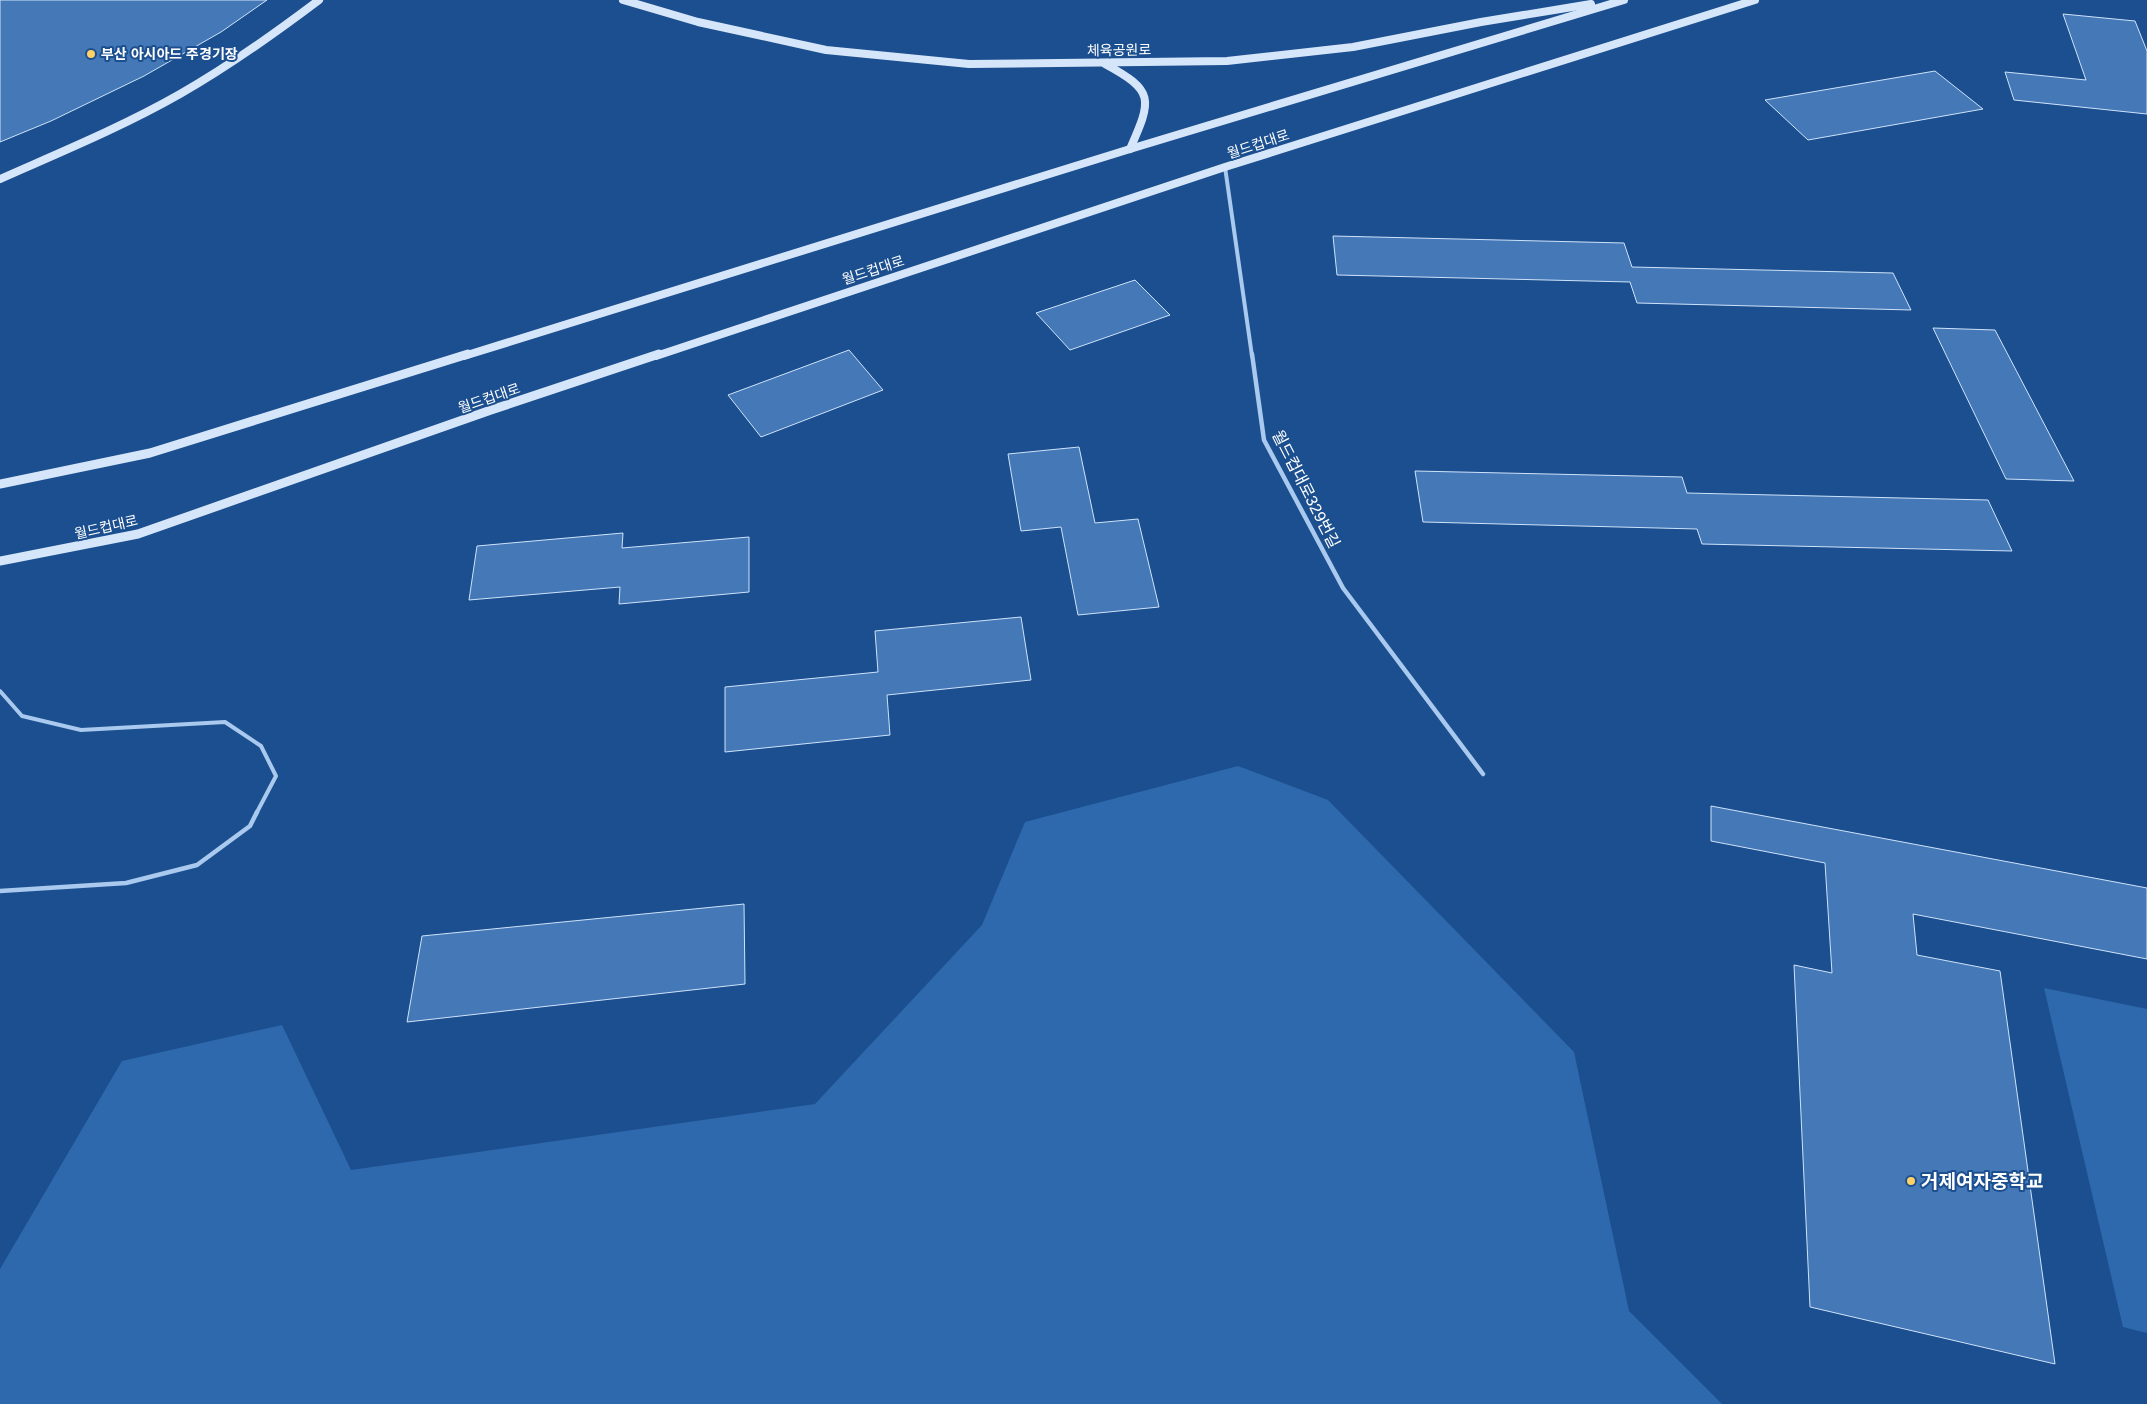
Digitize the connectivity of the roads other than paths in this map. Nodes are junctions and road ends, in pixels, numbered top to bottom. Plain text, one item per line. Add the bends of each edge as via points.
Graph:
1 (319, 0) edge
2 (623, 0) edge
3 (1617, 0) edge
4 (1624, 0) edge
5 (1754, 0) edge
6 (1104, 64) junction
7 (1130, 149) junction
8 (1225, 167) junction
9 (0, 178) edge
10 (0, 484) edge
11 (0, 561) edge
12 (0, 691) edge
13 (1483, 774) dead end
14 (0, 891) edge

1 - 9 main road via 239,58 179,94 95,137
2 - 6 main road, 체육공원로 via 698,22 826,50 969,64
3 - 6 main road, 체육공원로 via 1353,47 1227,60
4 - 7 main road, 월드컵대로
5 - 8 main road, 월드컵대로
6 - 7 main road via 1134,80 1145,95 1145,113
7 - 10 main road, 월드컵대로 via 150,453
8 - 11 main road, 월드컵대로 via 491,410 138,534
8 - 13 street, 월드컵대로329번길 via 1264,440 1343,588
12 - 14 lane via 22,716 81,730 225,722 261,746 276,776 250,826 197,865 126,883

